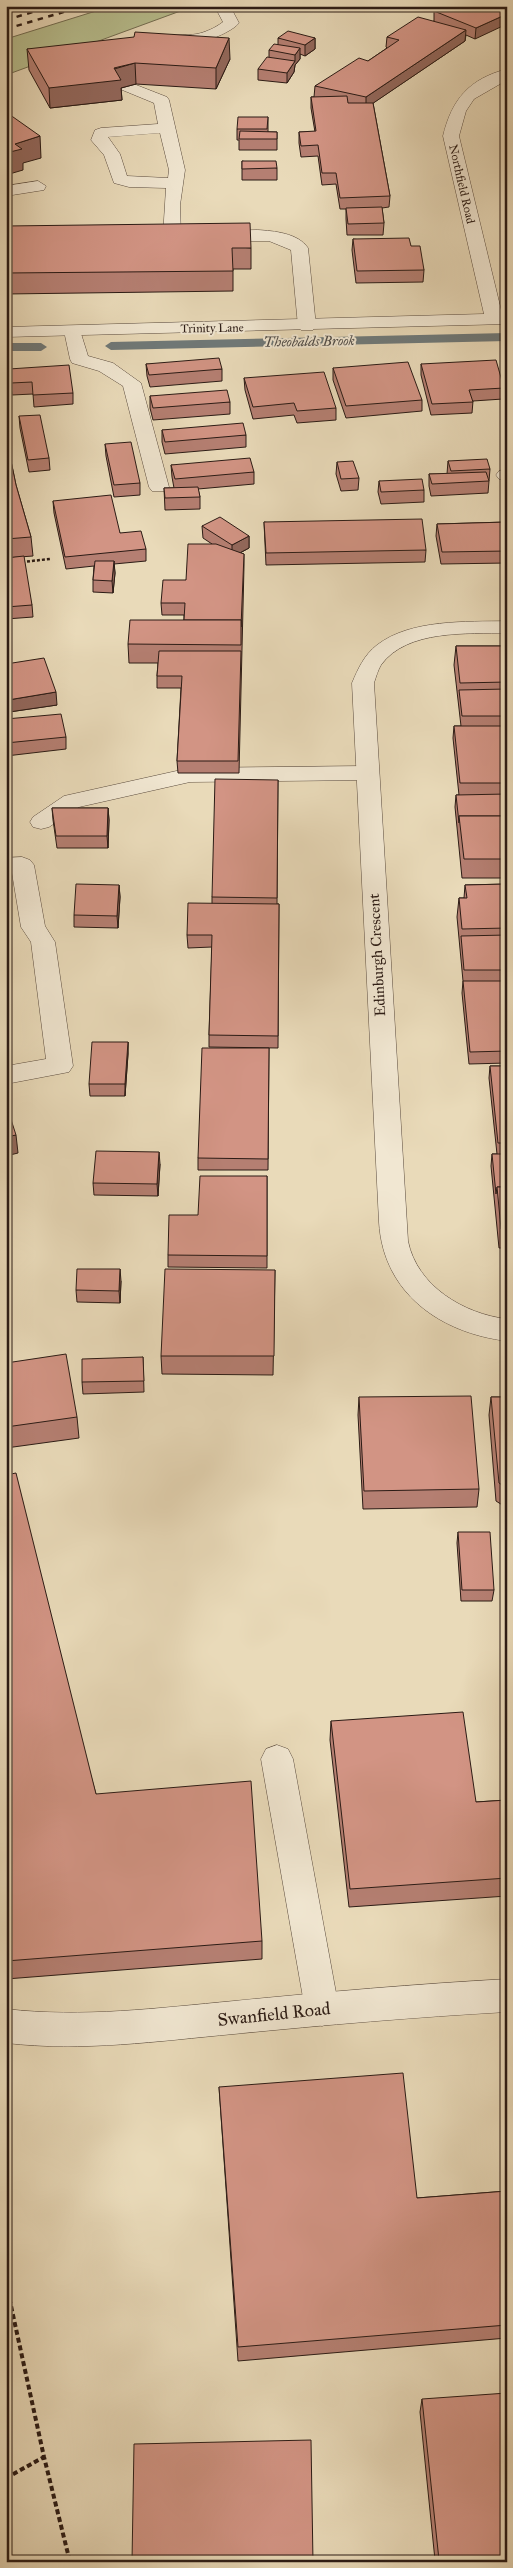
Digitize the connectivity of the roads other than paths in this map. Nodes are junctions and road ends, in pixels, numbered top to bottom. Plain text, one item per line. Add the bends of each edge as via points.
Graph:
1 (224, 9) dead end
2 (155, 42) edge
3 (507, 74) edge
4 (126, 86) edge
5 (167, 128) junction
6 (176, 182) junction
7 (38, 186) dead end
8 (6, 191) edge
9 (172, 236) junction
10 (152, 237) edge
11 (500, 319) edge
12 (307, 326) junction
13 (73, 331) junction
14 (6, 332) edge
15 (159, 487) dead end
16 (507, 627) edge
17 (368, 773) junction
18 (41, 822) dead end
19 (6, 866) edge
20 (6, 1075) edge
21 (507, 1330) edge
22 (277, 1759) dead end
23 (507, 1995) edge
24 (322, 2009) junction
25 (6, 2026) edge
26 (42, 2031) junction
27 (6, 2046) edge

1 - 2 street via 231,22 219,33 190,41
3 - 11 street, Northfield Road via 473,90 457,109 451,136
4 - 5 street via 161,100
5 - 6 street via 177,170
5 - 6 street via 101,133 99,140 112,154 120,180
6 - 9 street
7 - 8 street
9 - 10 street
9 - 12 street via 268,236 289,240 299,248
11 - 12 street, Trinity Lane
12 - 13 street, Trinity Lane
13 - 14 street, Trinity Lane
13 - 15 street via 79,359 106,367 132,383
16 - 17 street, Edinburgh Crescent via 422,633 395,643 374,658 363,683
17 - 18 street via 190,775 72,801
17 - 21 street, Edinburgh Crescent via 396,1251 406,1272 423,1293 453,1315 497,1330
19 - 20 street via 22,865 34,927 43,942 60,1066
22 - 24 street
23 - 24 street, Swanfield Road
24 - 26 street, Swanfield Road via 140,2027
25 - 26 street, Swanfield Road
26 - 27 street, Swanfield Road

